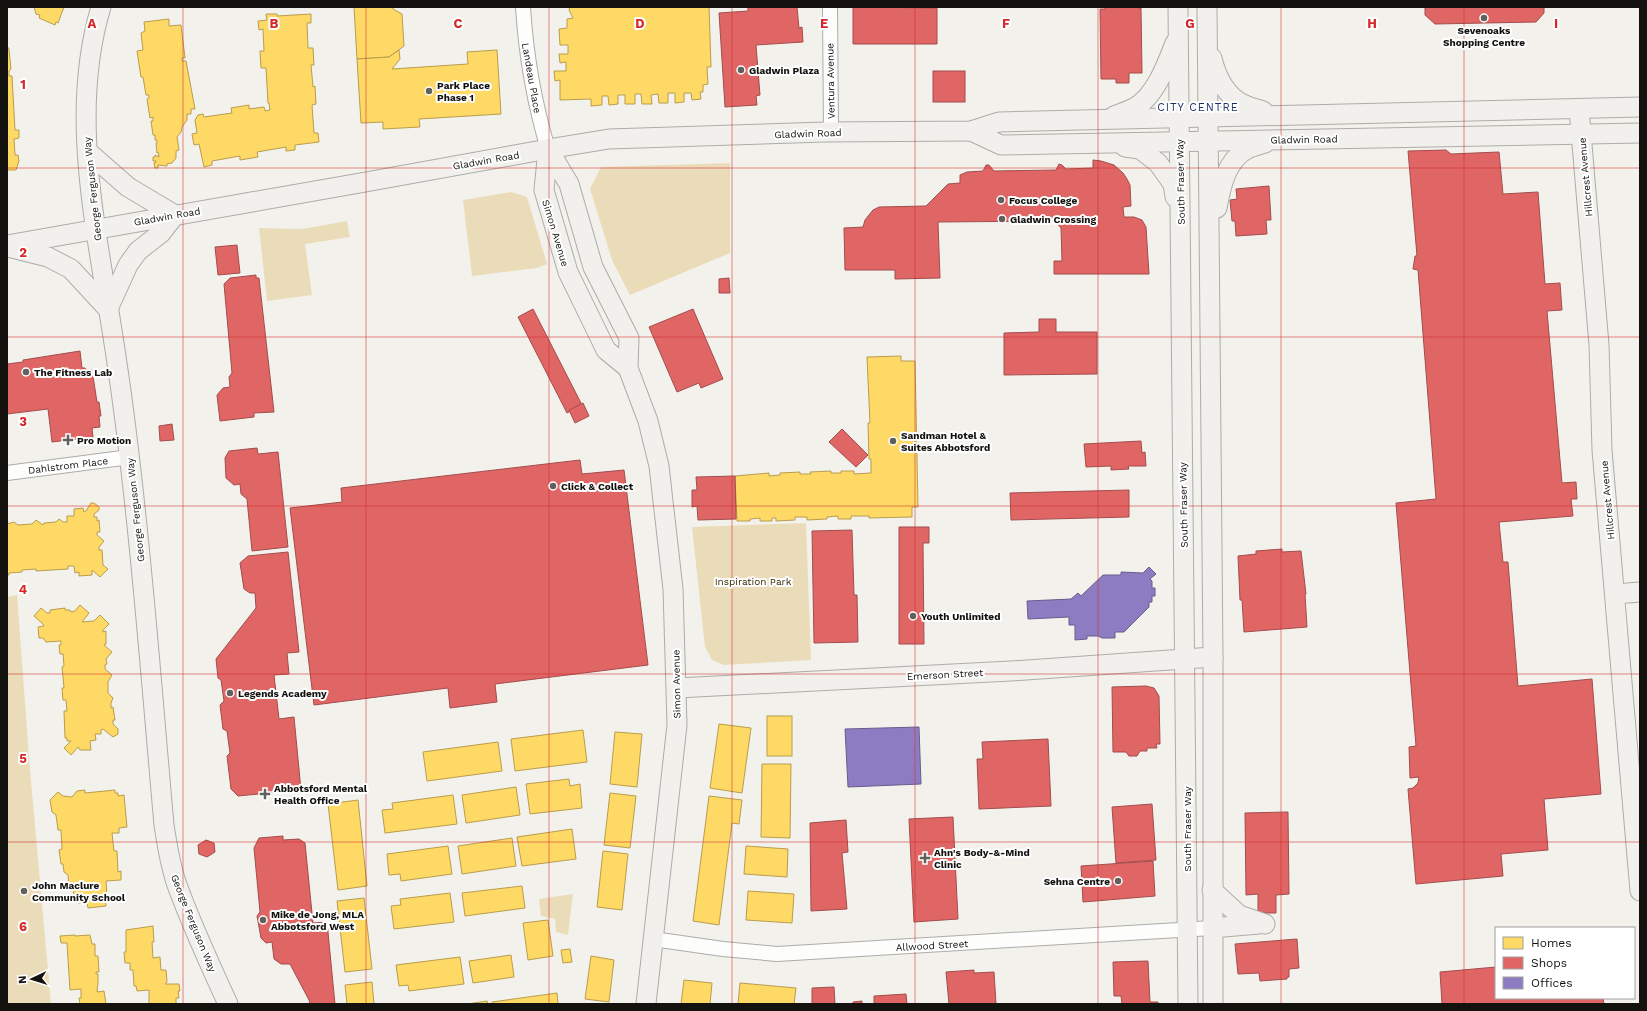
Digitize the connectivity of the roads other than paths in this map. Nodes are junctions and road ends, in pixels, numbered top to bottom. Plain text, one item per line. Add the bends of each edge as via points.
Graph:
1 (102, 7) edge
2 (523, 7) edge
3 (830, 7) edge
4 (1178, 7) edge
5 (1207, 7) edge
6 (1207, 33) junction
7 (1178, 35) junction
8 (1640, 108) edge
9 (1579, 109) junction
10 (1277, 115) junction
11 (1208, 116) junction
12 (1179, 117) junction
13 (1106, 119) junction
14 (971, 131) junction
15 (831, 132) junction
16 (1640, 133) edge
17 (1582, 134) junction
18 (1275, 140) junction
19 (1208, 141) junction
20 (1180, 142) junction
21 (1098, 143) junction
22 (548, 149) junction
23 (88, 152) junction
24 (175, 215) junction
25 (95, 229) junction
26 (1180, 234) junction
27 (1209, 244) junction
28 (7, 246) edge
29 (108, 310) junction
30 (628, 368) junction
31 (130, 456) junction
32 (7, 473) edge
33 (1640, 592) edge
34 (1615, 594) junction
35 (1213, 657) junction
36 (1185, 659) junction
37 (677, 688) junction
38 (1212, 890) junction
39 (1640, 891) edge
40 (1212, 928) junction
41 (1188, 930) junction
42 (653, 939) junction
43 (228, 1004) edge
44 (646, 1004) edge
45 (1188, 1004) edge
46 (1213, 1004) edge

1 - 23 main road, George Ferguson Way via 86,83
2 - 22 street, Landeau Place via 529,68 539,120
3 - 15 street, Ventura Avenue
4 - 7 main road, South Fraser Way
5 - 6 main road
6 - 10 main road via 1215,72 1229,94 1244,105
6 - 11 main road
7 - 12 main road, South Fraser Way
7 - 13 main road via 1167,64 1152,92 1135,108
8 - 9 main road, Gladwin Road
9 - 10 main road, Gladwin Road
9 - 17 main road, Hillcrest Avenue
10 - 11 main road, Gladwin Road
11 - 12 main road, Gladwin Road
11 - 19 main road
12 - 13 main road, Gladwin Road
12 - 20 main road, South Fraser Way
13 - 14 main road, Gladwin Road via 999,122
14 - 15 main road, Gladwin Road
14 - 21 main road, Gladwin Road via 1001,145
15 - 22 main road, Gladwin Road via 609,139
16 - 17 main road, Gladwin Road
17 - 18 main road, Gladwin Road
17 - 34 main road, Hillcrest Avenue via 1599,345 1602,450
18 - 19 main road, Gladwin Road
18 - 27 main road via 1247,149 1233,162 1222,180
19 - 20 main road, Gladwin Road
19 - 27 main road
20 - 21 main road, Gladwin Road
20 - 26 main road, South Fraser Way
21 - 26 main road via 1140,149 1158,163 1173,184
22 - 24 main road, Gladwin Road
22 - 30 main road, Simon Avenue via 568,184 593,267 629,338
22 - 30 main road, Simon Avenue via 544,190 568,272 606,350
23 - 24 main road via 128,187
23 - 25 main road, George Ferguson Way
24 - 25 main road, Gladwin Road
24 - 29 main road via 161,233 138,251 128,265
25 - 28 main road, Gladwin Road
25 - 29 main road, George Ferguson Way
26 - 36 main road, South Fraser Way
27 - 35 main road
28 - 29 main road via 48,257 71,269
29 - 31 main road, George Ferguson Way
30 - 37 main road, Simon Avenue via 648,421 659,466 673,590
31 - 32 street, Dahlstrom Place
31 - 43 main road, George Ferguson Way via 168,851 200,942
33 - 34 main road
34 - 39 main road, Hillcrest Avenue
35 - 36 main road, Emerson Street
35 - 38 main road
36 - 37 main road, Emerson Street via 1011,671
36 - 41 main road, South Fraser Way
37 - 42 main road, Simon Avenue via 677,725
38 - 40 main road
38 - 40 main road via 1239,915 1265,924
40 - 41 street, Allwood Street
40 - 46 main road
41 - 42 street, Allwood Street via 777,954
41 - 45 main road, South Fraser Way
42 - 44 main road, Simon Avenue

